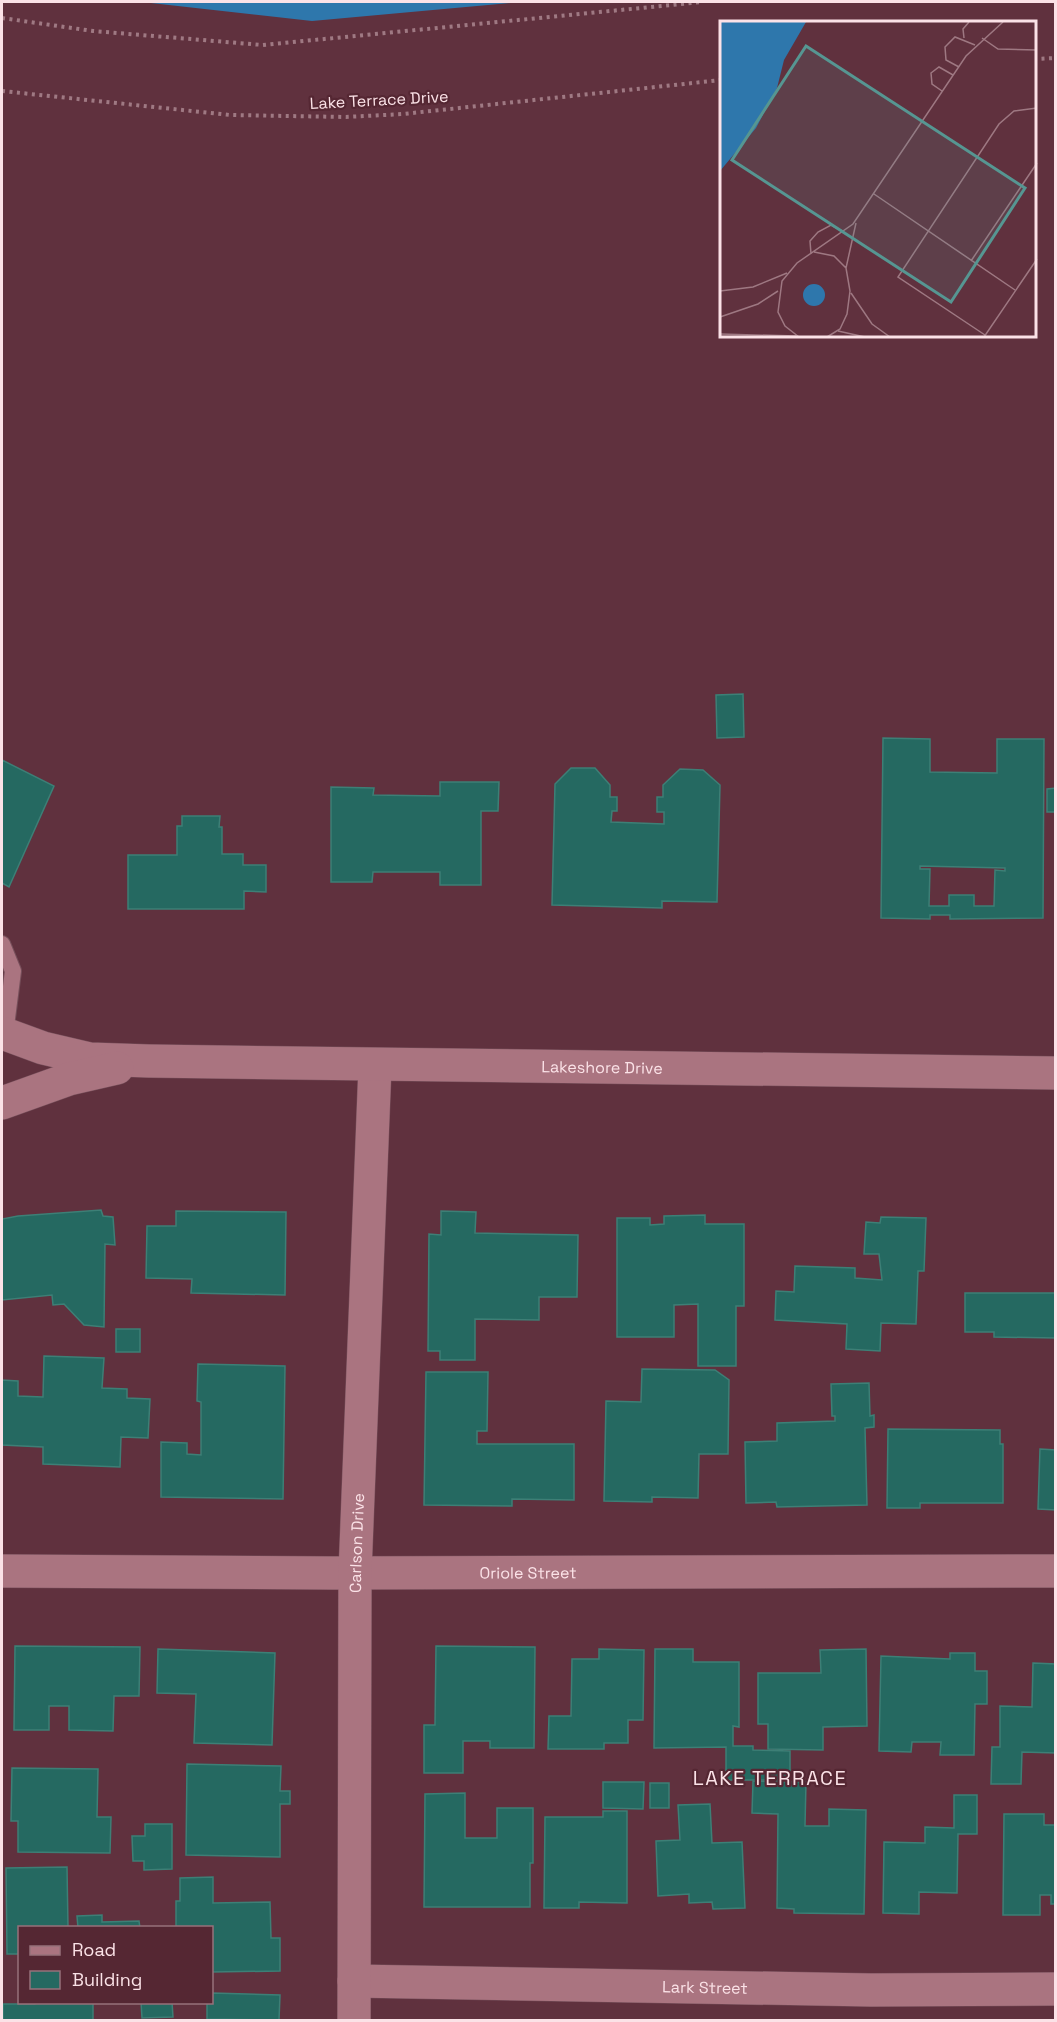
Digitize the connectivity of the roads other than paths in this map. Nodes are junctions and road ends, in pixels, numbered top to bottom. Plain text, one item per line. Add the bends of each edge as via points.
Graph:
1 (2, 944) edge
2 (3, 1033) edge
3 (149, 1061) junction
4 (375, 1066) junction
5 (1056, 1073) edge
6 (2, 1103) edge
7 (2, 1571) edge
8 (1056, 1571) edge
9 (356, 1573) junction
10 (354, 1981) junction
11 (1056, 1989) edge
12 (354, 2020) edge

1 - 2 lane via 13,971
2 - 3 street, Lakeshore Drive via 90,1059
3 - 4 street, Lakeshore Drive
3 - 6 street, Lakeshore Drive via 69,1079
4 - 5 street, Lakeshore Drive
4 - 9 street, Carlson Drive
7 - 9 street, Oriole Street
8 - 9 street, Oriole Street
9 - 10 street, Carlson Drive
10 - 11 street, Lark Street via 871,1990
10 - 12 street, Carlson Drive

